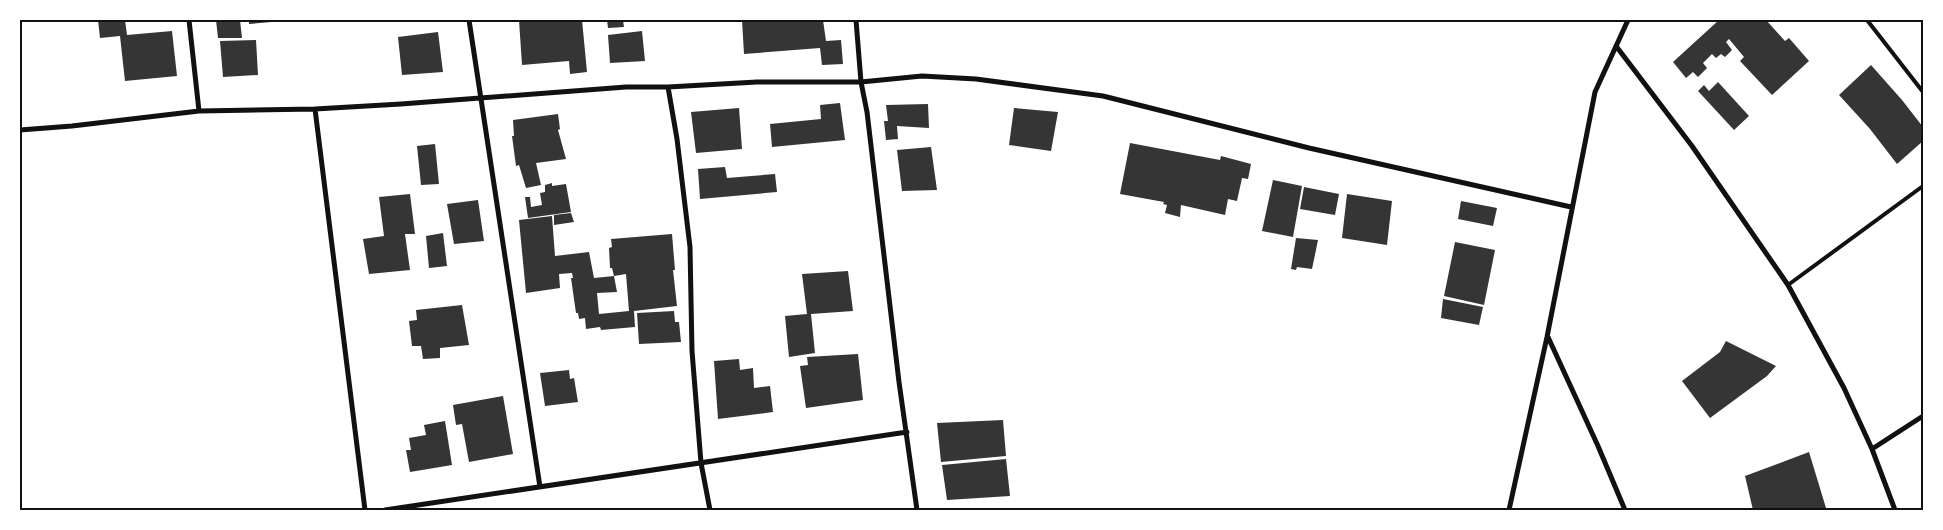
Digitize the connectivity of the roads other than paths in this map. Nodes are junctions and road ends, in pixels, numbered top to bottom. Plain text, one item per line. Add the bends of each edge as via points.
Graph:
1 (189, 20) edge
2 (470, 20) edge
3 (856, 20) edge
4 (1628, 20) edge
5 (1866, 20) edge
6 (1616, 46) junction
7 (861, 82) junction
8 (668, 87) junction
9 (1923, 92) edge
10 (480, 99) junction
11 (315, 109) junction
12 (199, 111) junction
13 (20, 130) edge
14 (1923, 186) edge
15 (1572, 207) junction
16 (1788, 285) junction
17 (1548, 337) junction
18 (1923, 416) edge
19 (907, 432) junction
20 (1872, 449) junction
21 (701, 463) junction
22 (540, 487) junction
23 (365, 510) edge
24 (385, 510) edge
25 (710, 510) edge
26 (917, 510) edge
27 (1509, 510) edge
28 (1625, 510) edge
29 (1895, 510) edge

1 - 12 street
2 - 10 street
3 - 7 street
4 - 6 street
5 - 9 lane
6 - 15 street via 1595,92
6 - 16 street via 1692,146
7 - 8 street via 757,82
7 - 15 street via 922,76 976,79 1103,96
7 - 19 street
8 - 10 street via 626,87
8 - 21 street via 690,247 692,351
10 - 11 street
10 - 22 street
11 - 12 street
11 - 23 street
12 - 13 street
14 - 16 lane
15 - 17 street
16 - 20 street via 1844,388
17 - 27 street
17 - 28 street
18 - 20 street
19 - 21 street
19 - 26 street
20 - 29 street
21 - 22 street
21 - 25 street
22 - 24 street

